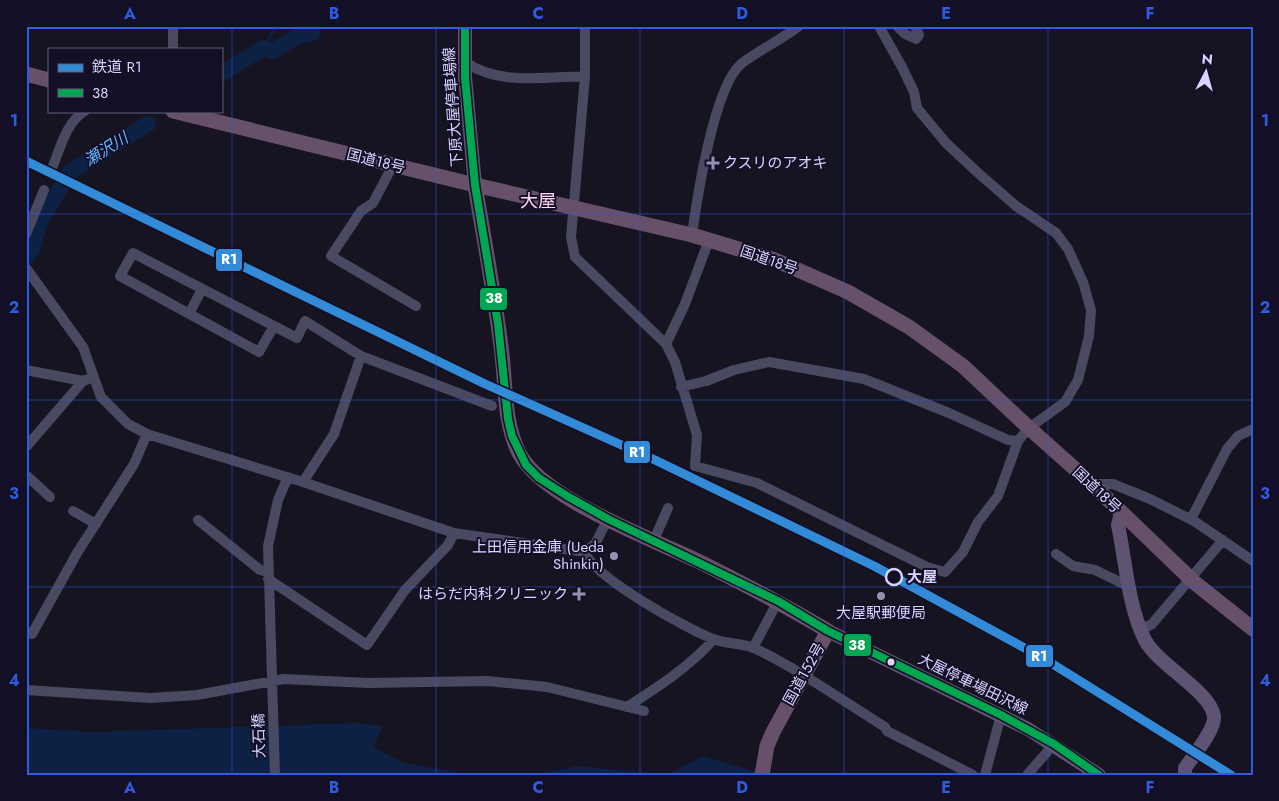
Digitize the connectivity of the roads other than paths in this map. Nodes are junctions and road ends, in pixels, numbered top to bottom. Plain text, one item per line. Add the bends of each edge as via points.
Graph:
1 (173, 26) edge
2 (465, 26) edge
3 (585, 26) edge
4 (799, 26) edge
5 (879, 26) edge
6 (897, 26) edge
7 (915, 26) edge
8 (174, 48) edge
9 (464, 61) junction
10 (26, 74) edge
11 (585, 76) junction
12 (48, 80) edge
13 (84, 112) edge
14 (177, 112) edge
15 (394, 165) junction
16 (53, 166) dead end
17 (475, 185) junction
18 (44, 190) dead end
19 (574, 208) junction
20 (26, 234) edge
21 (692, 235) junction
22 (709, 240) junction
23 (28, 275) edge
24 (202, 289) junction
25 (416, 306) dead end
26 (189, 314) junction
27 (274, 326) junction
28 (666, 344) junction
29 (361, 356) junction
30 (26, 370) edge
31 (94, 377) junction
32 (83, 381) junction
33 (682, 386) junction
34 (492, 406) dead end
35 (1028, 428) junction
36 (1253, 429) edge
37 (147, 434) junction
38 (1018, 441) junction
39 (26, 447) edge
40 (26, 475) edge
41 (288, 477) junction
42 (303, 482) junction
43 (1092, 484) junction
44 (50, 497) dead end
45 (668, 508) dead end
46 (73, 511) dead end
47 (1121, 513) junction
48 (608, 519) junction
49 (1191, 519) junction
50 (198, 520) dead end
51 (96, 524) junction
52 (454, 533) junction
53 (654, 540) junction
54 (1222, 540) junction
55 (585, 552) junction
56 (1056, 554) dead end
57 (1253, 561) edge
58 (268, 575) junction
59 (1189, 578) junction
60 (1130, 587) junction
61 (778, 601) junction
62 (1253, 629) edge
63 (1141, 630) junction
64 (828, 631) junction
65 (26, 632) edge
66 (714, 639) junction
67 (753, 648) junction
68 (804, 676) junction
69 (272, 681) junction
70 (26, 690) edge
71 (627, 707) junction
72 (644, 711) dead end
73 (1001, 715) junction
74 (1054, 744) junction
75 (275, 775) edge
76 (762, 775) edge
77 (973, 775) edge
78 (985, 775) edge
79 (1027, 775) edge
80 (1099, 775) edge
81 (1185, 775) edge

1 - 8 street
2 - 9 main road, 下原大屋停車場線
3 - 11 street
4 - 21 street via 741,65 730,79 701,171
5 - 35 street via 914,92 917,108 946,143 977,172 1016,206 1056,233 1068,249 1083,282 1091,310 1089,336 1078,380 1065,402
6 - 7 street via 916,39 919,35
9 - 11 street via 475,69 516,79
9 - 17 main road, 下原大屋停車場線
10 - 12 highway
11 - 19 street
13 - 16 street via 64,138
14 - 15 highway, 国道18号
15 - 17 highway, 国道18号
15 - 25 street via 373,203 361,211 331,256
17 - 19 highway, 国道18号
17 - 48 highway, 国道152号 via 504,370 508,420 519,452 532,471
18 - 20 street
19 - 21 highway, 国道18号
19 - 28 street via 571,237 575,257
21 - 22 highway, 国道18号
22 - 28 street
22 - 35 highway, 国道18号 via 812,275 878,309 963,366
23 - 31 street via 83,347
24 - 26 street
24 - 26 street via 133,253 120,276
24 - 27 street
26 - 27 street via 259,352
27 - 29 street via 297,338 305,321
28 - 33 street
29 - 34 street
29 - 42 street via 334,434
30 - 32 street
31 - 32 street
31 - 37 street via 101,397 113,410 128,424
32 - 39 street
33 - 38 street via 769,362 864,379 1008,440
33 - 38 street via 697,435 695,466 757,483 927,567 945,572 963,552 978,522 998,496
35 - 38 street
35 - 43 highway, 国道18号
36 - 49 street via 1238,436 1227,449
37 - 41 street
37 - 51 street via 134,464
40 - 44 street
41 - 42 street
41 - 58 street, 大石橋 via 271,524
42 - 52 street
43 - 47 highway, 国道18号
43 - 49 street via 1113,484
45 - 53 street
46 - 51 street
47 - 59 highway, 国道18号
47 - 60 main road via 1118,526
48 - 53 highway, 国道152号
48 - 55 street via 595,544
49 - 54 street
50 - 58 street
51 - 65 street via 32,634
52 - 55 street
52 - 58 street via 448,545 404,590 367,645
53 - 61 highway, 国道152号
54 - 57 street
54 - 59 street
55 - 66 street via 587,558 614,582 666,615
56 - 60 street via 1073,566 1095,570
58 - 69 street, 大石橋
59 - 62 highway, 国道18号
59 - 63 street via 1152,624
60 - 63 main road via 1134,613
61 - 64 highway, 国道152号
61 - 67 street
63 - 81 main road via 1157,656 1198,693 1214,716 1212,728 1185,768
64 - 68 highway, 国道152号
64 - 73 main road, 大屋停車場田沢線
66 - 67 street
66 - 71 street via 698,657
67 - 68 street
68 - 76 highway, 国道152号 via 768,746
68 - 77 street via 885,727 887,732
69 - 70 street via 197,695 150,698
69 - 71 street via 487,681 547,687
69 - 75 street, 大石橋
71 - 72 street
73 - 74 main road, 大屋停車場田沢線
73 - 78 street
74 - 79 street
74 - 80 main road, 大屋停車場田沢線

